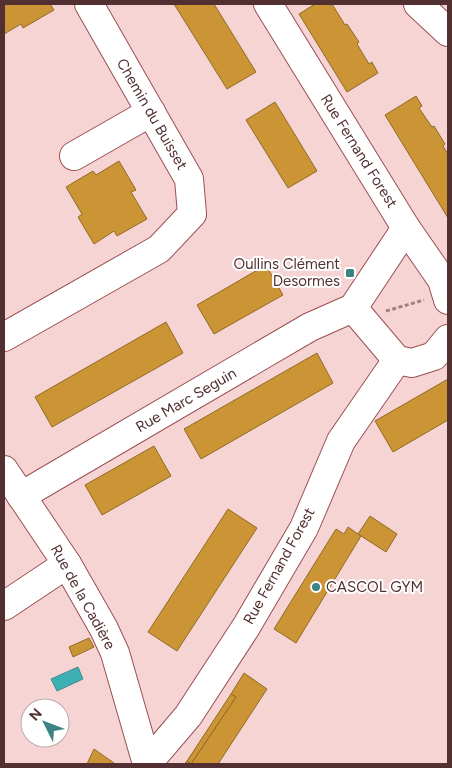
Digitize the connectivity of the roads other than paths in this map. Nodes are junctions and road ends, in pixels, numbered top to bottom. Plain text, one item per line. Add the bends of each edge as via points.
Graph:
1 (89, 4) edge
2 (268, 4) edge
3 (418, 4) edge
4 (448, 32) edge
5 (150, 112) junction
6 (74, 156) dead end
7 (406, 228) junction
8 (436, 300) edge
9 (366, 310) junction
10 (4, 336) edge
11 (448, 339) edge
12 (397, 360) junction
13 (4, 470) edge
14 (22, 496) junction
15 (67, 564) junction
16 (4, 606) edge
17 (147, 764) edge

1 - 5 street, Chemin du Buisset
2 - 7 street, Rue Fernand Forest
3 - 4 street
5 - 6 street
5 - 10 street, Chemin du Buisset via 189,179 192,214 160,249
7 - 8 street, Rue Fernand Forest via 442,280
7 - 9 street
9 - 12 street
9 - 14 street, Rue Marc Seguin via 310,328
11 - 12 street via 434,356 412,363
12 - 17 street, Rue Fernand Forest via 341,441 304,528 246,627 188,716
13 - 14 street, Rue de la Cadière
14 - 15 street, Rue de la Cadière
15 - 16 street
15 - 17 street, Rue de la Cadière via 115,653

